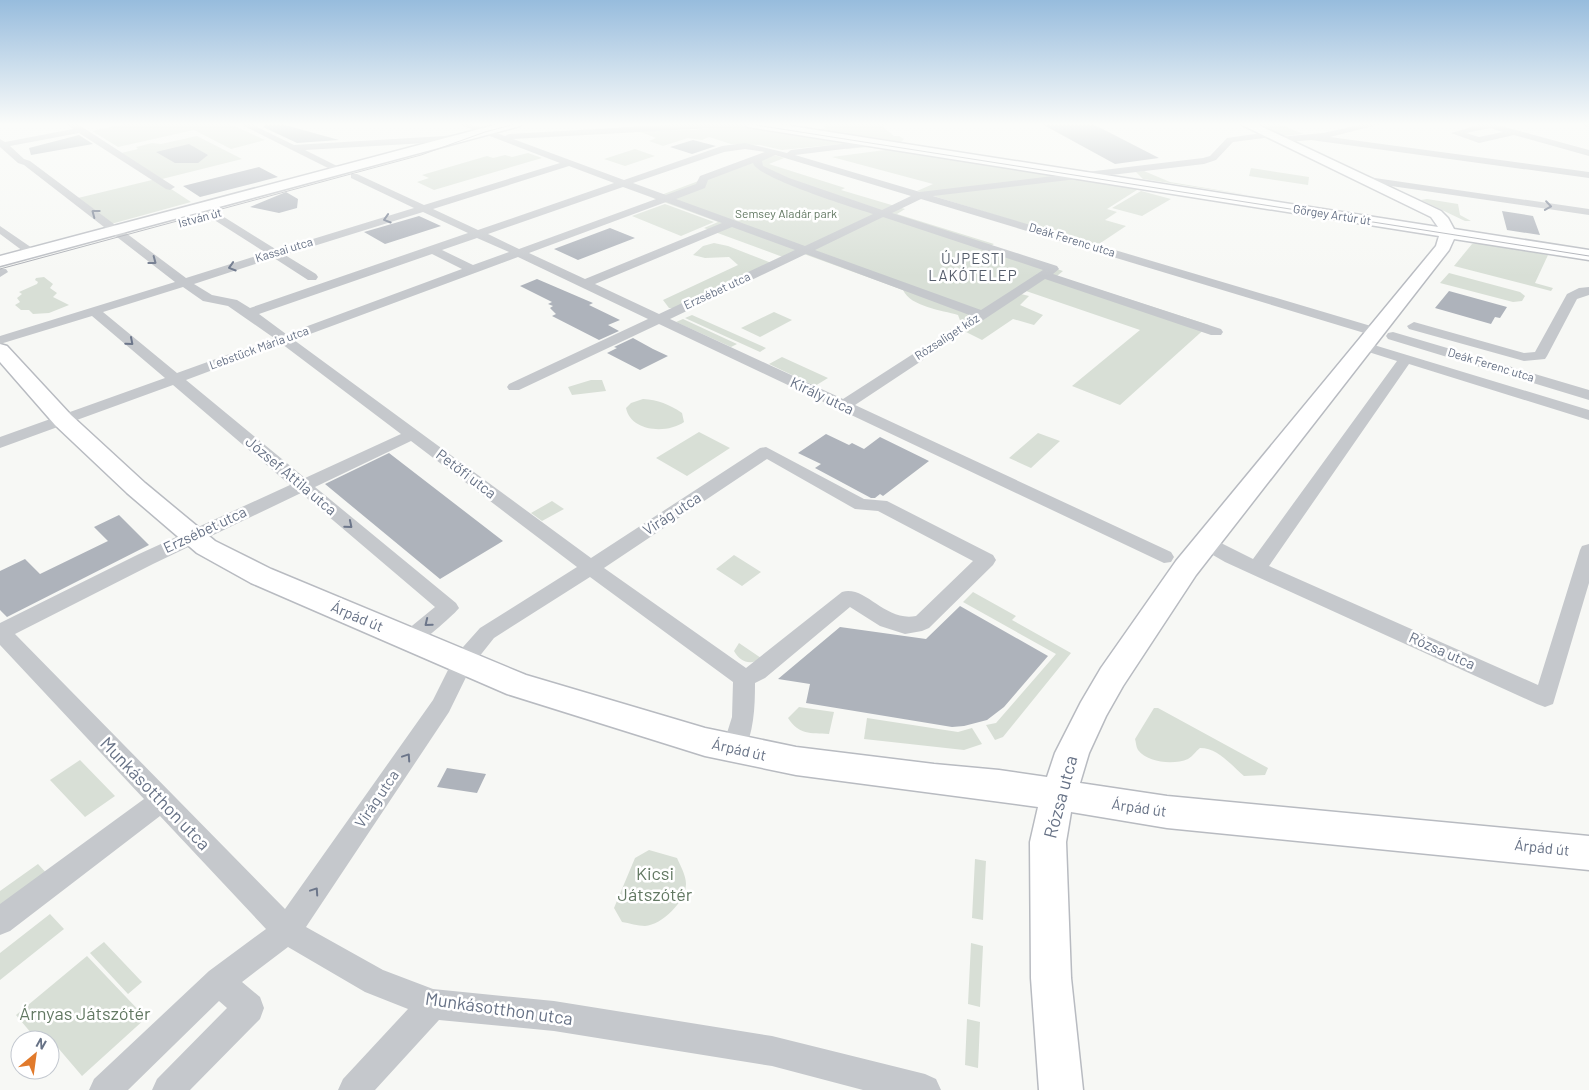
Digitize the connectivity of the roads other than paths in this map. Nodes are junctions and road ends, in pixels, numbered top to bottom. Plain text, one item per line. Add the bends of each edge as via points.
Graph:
1 (40, 174) edge
2 (149, 174) edge
3 (347, 174) junction
4 (534, 174) edge
5 (598, 174) edge
6 (651, 174) edge
7 (714, 174) edge
8 (770, 174) edge
9 (846, 174) edge
10 (1072, 174) edge
11 (1089, 174) edge
12 (1350, 174) edge
13 (1079, 175) junction
14 (1361, 179) junction
15 (623, 183) junction
16 (170, 187) dead end
17 (920, 195) junction
18 (665, 199) junction
19 (423, 208) junction
20 (1589, 212) edge
21 (882, 213) junction
22 (212, 214) junction
23 (732, 223) junction
24 (0, 228) edge
25 (477, 233) joint
26 (1447, 233) junction
27 (120, 234) junction
28 (432, 249) junction
29 (806, 250) junction
30 (31, 252) junction
31 (274, 253) junction
32 (519, 253) junction
33 (1589, 255) edge
34 (0, 269) edge
35 (473, 270) junction
36 (1048, 272) junction
37 (312, 276) dead end
38 (183, 282) junction
39 (584, 284) junction
40 (1589, 291) edge
41 (93, 310) junction
42 (249, 313) junction
43 (982, 315) junction
44 (657, 318) junction
45 (1414, 326) dead end
46 (1216, 332) dead end
47 (1378, 338) junction
48 (0, 340) edge
49 (285, 340) junction
50 (0, 350) edge
51 (1406, 358) junction
52 (174, 379) junction
53 (514, 387) dead end
54 (1589, 395) edge
55 (843, 406) junction
56 (1589, 415) edge
57 (63, 420) junction
58 (413, 434) junction
59 (0, 444) edge
60 (301, 485) junction
61 (192, 537) junction
62 (1206, 543) junction
63 (1589, 550) edge
64 (1164, 557) dead end
65 (590, 567) junction
66 (1257, 568) junction
67 (0, 632) edge
68 (409, 640) junction
69 (463, 662) junction
70 (744, 678) junction
71 (1545, 698) joint
72 (734, 749) junction
73 (1058, 796) junction
74 (161, 800) junction
75 (1589, 853) edge
76 (0, 922) edge
77 (287, 931) junction
78 (219, 981) junction
79 (433, 1004) junction
80 (105, 1090) edge
81 (168, 1090) edge
82 (354, 1090) edge
83 (925, 1090) edge
84 (1062, 1090) edge

27 -> 1 street, Petőfi utca
2 - 16 street
3 - 19 street, Király utca
3 - 22 street, István út
3 - 27 street, István út
4 - 19 street, Kassai utca
5 - 15 street
6 - 15 street
7 - 18 street via 703,178 701,186
8 - 21 street
9 - 17 street, Deák Ferenc utca
10 - 13 street, Görgey Artúr út
11 - 13 street
12 - 14 street
13 - 17 street
13 - 26 street, Görgey Artúr út
14 -> 20 street
14 - 26 street via 1436,214 1443,220
15 - 18 street
15 - 28 street
17 - 21 street, Erzsébet utca
17 - 47 street, Deák Ferenc utca
18 - 23 street
18 - 32 street
19 - 25 street, Király utca
19 -> 31 street, Kassai utca
21 - 29 street, Erzsébet utca
21 - 36 street
22 - 27 street, István út
22 - 31 street
23 - 29 street
23 - 39 street
24 - 30 street
25 - 32 street, Király utca
26 - 33 street, Görgey Artúr út
26 - 47 street, Rózsa utca via 1443,247
27 - 30 street, István út
27 - 34 street, István út
27 -> 38 street, Petőfi utca
28 - 35 street
28 - 42 street
29 - 43 street
29 - 44 street, Erzsébet utca
30 - 34 street, István út
31 - 37 street
31 -> 38 street, Kassai utca
32 - 35 street, Lebstück Mária utca
32 - 39 street, Király utca
35 - 49 street, Lebstück Mária utca
36 - 43 street, Rózsaliget köz
36 - 46 street
38 - 41 street, Kassai utca
38 - 42 street, Petőfi utca via 208,298 232,303
39 - 44 street, Király utca
40 - 45 street via 1572,297 1540,356 1534,358
41 - 48 street, Kassai utca
41 -> 52 street, József Attila utca
42 - 49 street, Petőfi utca
43 - 55 street, Rózsaliget köz
44 - 53 street, Erzsébet utca
44 - 55 street, Király utca
47 - 51 street
47 - 54 street, Deák Ferenc utca
47 - 62 street, Rózsa utca
49 - 52 street, Lebstück Mária utca
49 - 58 street, Petőfi utca
50 - 57 street, Árpád út
51 - 56 street
51 - 66 street
52 - 57 street, Lebstück Mária utca
52 - 60 street, József Attila utca
55 - 64 street, Király utca
57 - 59 street, Lebstück Mária utca
57 - 61 street, Árpád út
58 - 60 street, Erzsébet utca
58 - 65 street, Petőfi utca
60 - 61 street, Erzsébet utca
60 -> 68 street, József Attila utca via 449,608
61 - 67 street, Erzsébet utca
61 - 68 street, Árpád út via 261,576
62 - 66 street, Rózsa utca
62 - 73 street, Rózsa utca via 1172,587 1097,703 1072,753
63 - 71 street
65 - 69 street, Virág utca via 488,633
65 - 70 street, Petőfi utca
65 - 70 street, Virág utca via 766,452 861,505 881,505 986,560 922,624 905,626 887,621 849,597 757,672
66 - 71 street, Rózsa utca
67 - 74 street, Munkásotthon utca
68 - 69 street, Árpád út
69 - 72 street, Árpád út via 518,685
77 -> 69 street, Virág utca via 441,706
70 - 72 street via 743,717
72 - 73 street, Árpád út via 830,766 999,785
73 - 75 street, Árpád út via 1167,812
73 - 84 street, Rózsa utca via 1048,842 1048,886 1051,978
74 - 76 street
74 - 77 street, Munkásotthon utca
77 - 78 street, Virág utca
77 - 79 street, Munkásotthon utca via 375,982
78 - 80 street, Virág utca
78 - 81 street via 250,1008
79 - 82 street
79 - 83 street, Munkásotthon utca via 554,1016 772,1051

